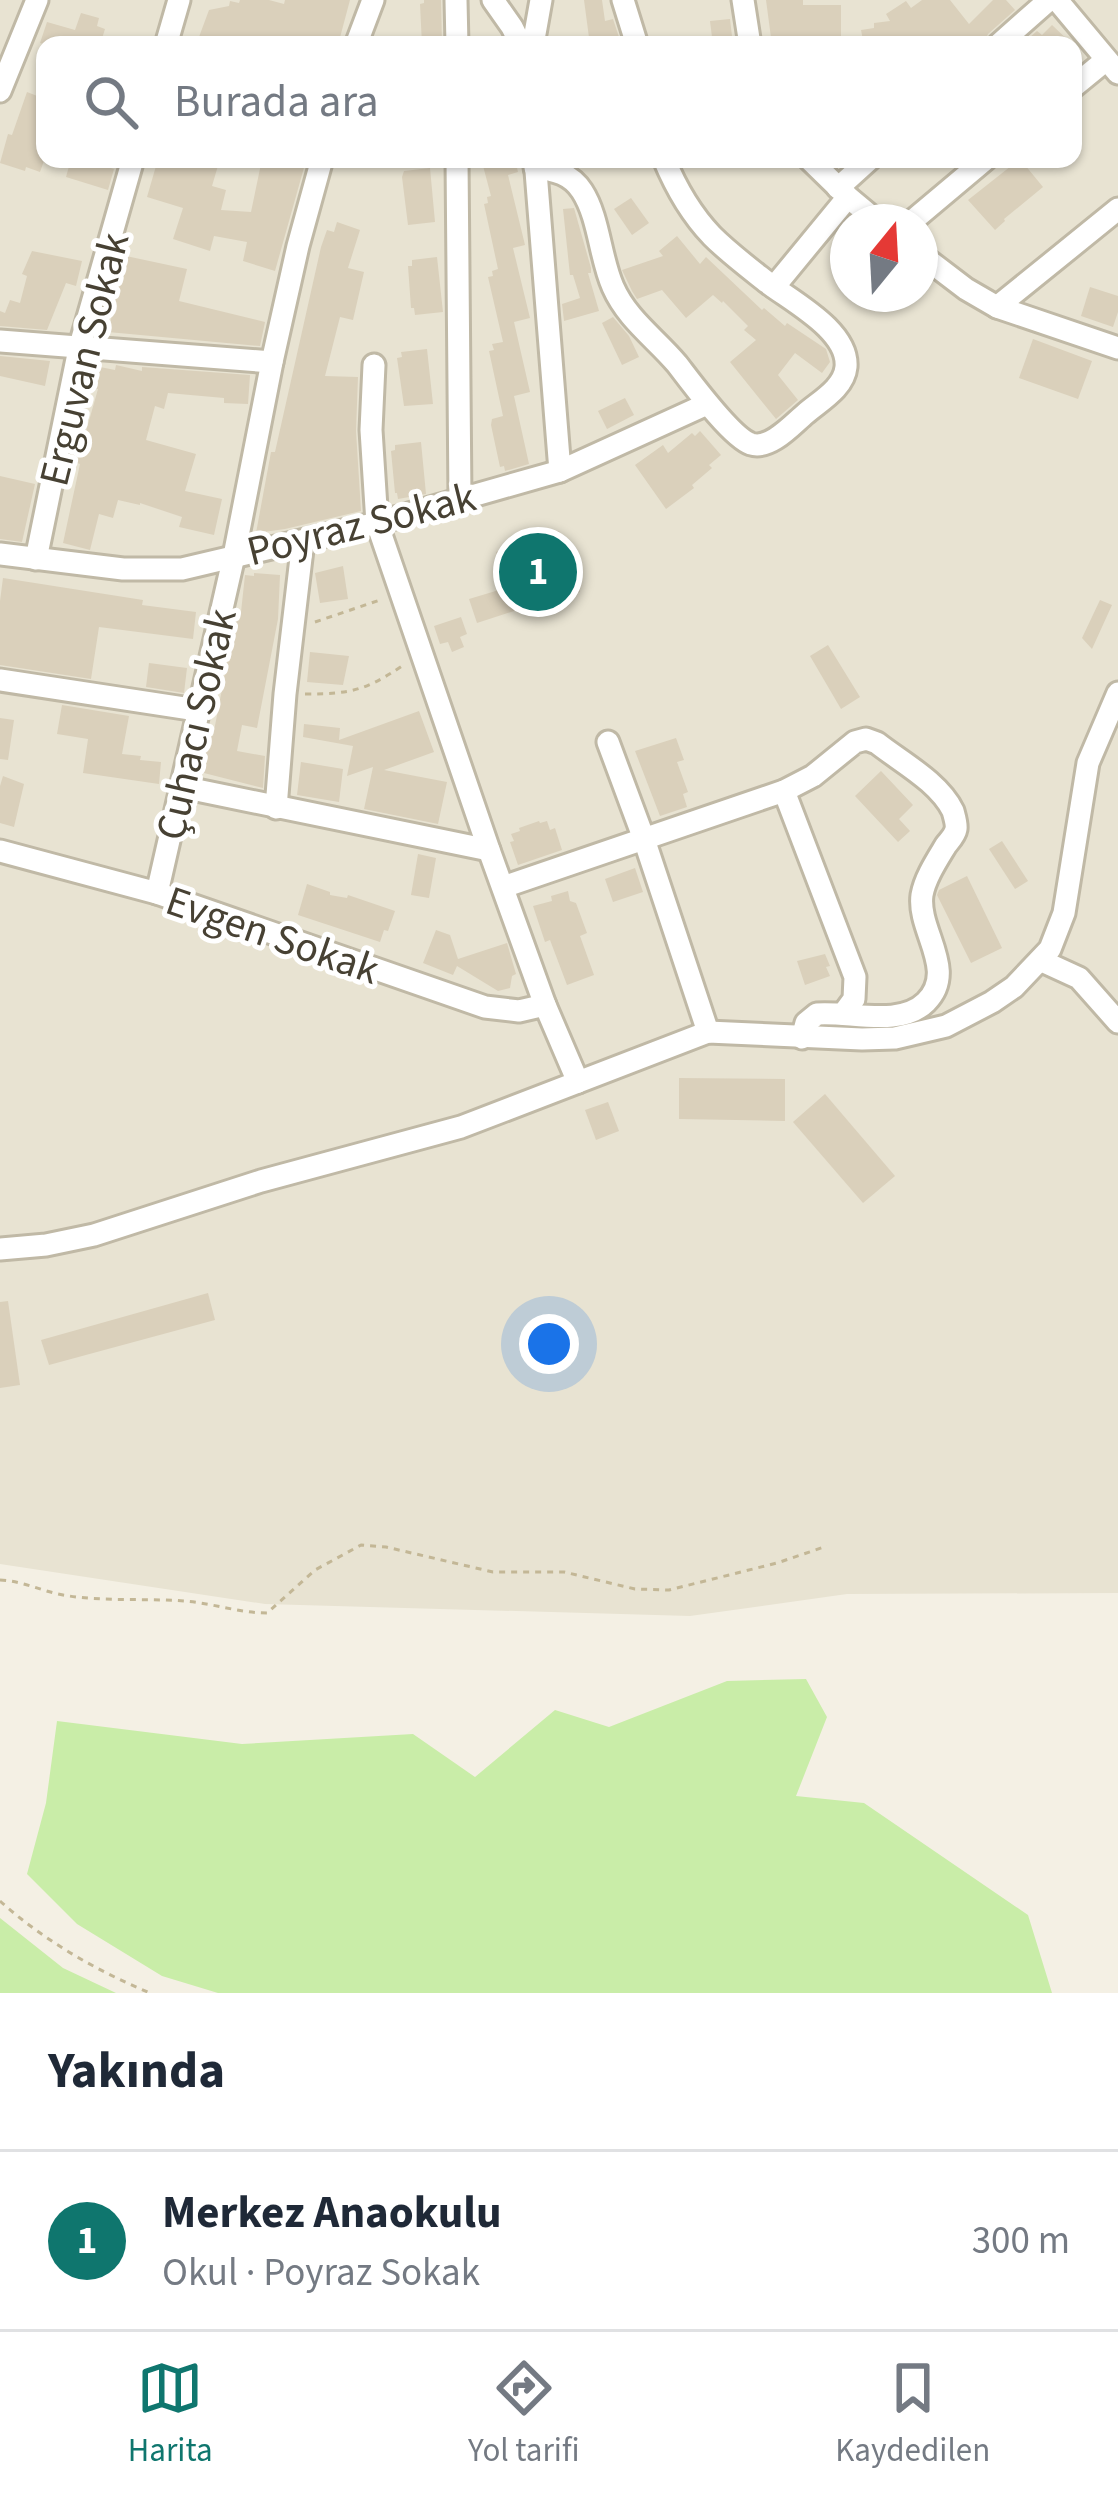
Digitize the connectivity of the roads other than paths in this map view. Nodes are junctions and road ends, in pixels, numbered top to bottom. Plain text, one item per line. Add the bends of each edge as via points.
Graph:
1 (37, 0) edge
2 (179, 0) edge
3 (373, 0) edge
4 (456, 0) edge
5 (493, 0) edge
6 (541, 0) edge
7 (623, 0) edge
8 (743, 0) edge
9 (1053, 0) edge
10 (169, 36) edge
11 (359, 36) edge
12 (457, 36) edge
13 (516, 36) edge
14 (535, 36) edge
15 (634, 36) edge
16 (749, 36) edge
17 (1009, 36) edge
18 (1112, 66) edge
19 (1082, 82) edge
20 (0, 91) edge
21 (130, 168) edge
22 (320, 168) edge
23 (458, 168) edge
24 (535, 168) edge
25 (547, 168) edge
26 (668, 168) edge
27 (818, 168) edge
28 (863, 168) edge
29 (975, 168) edge
30 (843, 192) junction
31 (857, 204) edge
32 (932, 204) edge
33 (1118, 209) edge
34 (938, 268) edge
35 (774, 287) junction
36 (998, 307) junction
37 (0, 341) edge
38 (1118, 348) edge
39 (79, 349) junction
40 (272, 362) junction
41 (374, 365) dead end
42 (707, 404) junction
43 (560, 471) junction
44 (460, 499) junction
45 (377, 523) junction
46 (303, 541) junction
47 (0, 554) edge
48 (234, 556) junction
49 (36, 559) junction
50 (0, 680) edge
51 (1118, 693) edge
52 (197, 710) junction
53 (608, 742) dead end
54 (182, 787) junction
55 (784, 791) junction
56 (276, 808) junction
57 (644, 839) junction
58 (489, 850) junction
59 (0, 851) edge
60 (503, 887) junction
61 (157, 892) junction
62 (1042, 961) junction
63 (545, 1005) junction
64 (842, 1014) junction
65 (1118, 1022) edge
66 (708, 1032) junction
67 (802, 1038) junction
68 (578, 1082) junction
69 (0, 1249) edge

1 - 20 street
2 - 10 street
3 - 11 street
4 - 12 street
5 - 13 street
6 - 14 street
7 - 15 street
8 - 16 street
9 - 17 street
9 - 18 street
18 - 19 street
21 - 39 street, Erguvan Sokak
22 - 40 street, Çuhacı Sokak
23 - 44 street
24 - 43 street
25 - 42 street via 581,189 621,302
26 - 35 street via 689,209
27 - 30 street
28 - 30 street
29 - 32 street
30 - 31 street
30 - 35 street
33 - 36 street
34 - 36 street
35 - 42 street via 839,342 846,361 841,383 762,444 748,442
36 - 38 street
37 - 39 street
39 - 40 street
39 - 49 street, Erguvan Sokak
40 - 48 street, Çuhacı Sokak
41 - 45 street
42 - 43 street, Poyraz Sokak
43 - 44 street, Poyraz Sokak
44 - 45 street, Poyraz Sokak
45 - 46 street, Poyraz Sokak
45 - 58 street
46 - 48 street, Poyraz Sokak
46 - 56 street
47 - 49 street, Poyraz Sokak
48 - 49 street, Poyraz Sokak via 166,571
48 - 52 street, Çuhacı Sokak
50 - 52 street
51 - 62 street via 1088,763 1064,913
52 - 54 street, Çuhacı Sokak
53 - 57 street
54 - 56 street
54 - 61 street, Çuhacı Sokak
55 - 57 street
55 - 64 street via 855,977 854,999
55 - 64 street via 866,739 935,788 955,816 956,829 923,891 938,959 933,992 908,1012
56 - 58 street
57 - 60 street
57 - 66 street
58 - 60 street
59 - 61 street, Evgen Sokak
60 - 63 street
61 - 63 street, Evgen Sokak via 475,1004 519,1011
62 - 65 street via 1079,978
62 - 67 street via 1003,995 946,1026 896,1038
63 - 68 street
64 - 67 street via 817,1014
66 - 67 street
66 - 68 street
68 - 69 street via 461,1126 116,1229

